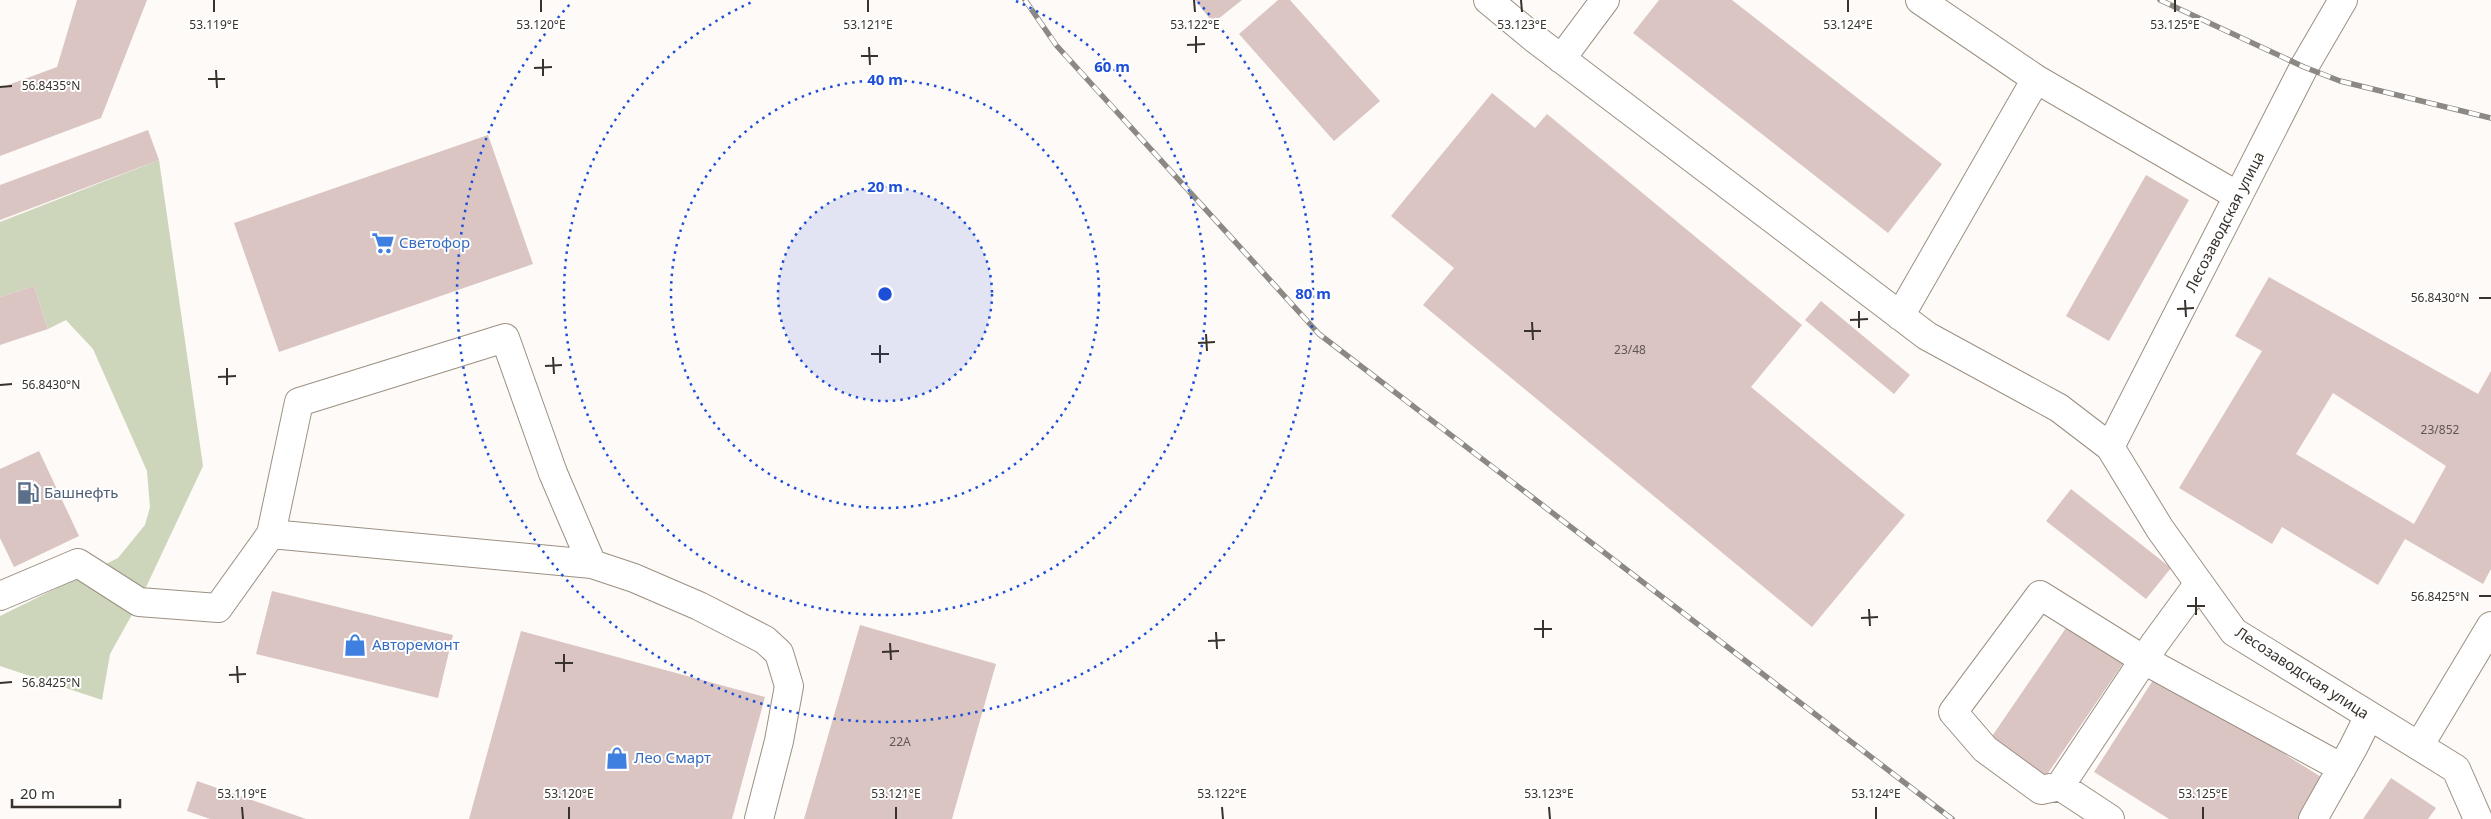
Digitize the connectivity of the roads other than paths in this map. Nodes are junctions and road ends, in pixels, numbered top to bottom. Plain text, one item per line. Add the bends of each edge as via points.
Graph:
1 (1488, 0) edge
2 (1605, 0) edge
3 (1920, 0) edge
4 (2343, 0) edge
5 (1561, 59) junction
6 (2036, 79) junction
7 (2238, 196) junction
8 (1900, 316) junction
9 (2110, 447) junction
10 (270, 534) junction
11 (592, 564) junction
12 (2199, 583) junction
13 (0, 596) edge
14 (2491, 626) edge
15 (2483, 655) edge
16 (2144, 660) junction
17 (2369, 716) junction
18 (2419, 746) junction
19 (2342, 768) junction
20 (2060, 786) junction
21 (759, 819) edge
22 (2110, 819) edge
23 (2313, 819) edge
24 (2478, 819) edge

1 - 5 lane
2 - 5 lane
3 - 6 lane
4 - 7 lane, Лесозаводская улица via 2304,67
5 - 8 lane
6 - 7 lane
6 - 8 lane
7 - 9 lane, Лесозаводская улица
8 - 9 lane via 1927,336 2059,408
9 - 12 lane, Лесозаводская улица via 2160,529
10 - 11 lane
10 - 11 lane via 299,402 505,338 553,473
10 - 13 lane via 218,608 139,602 78,563
11 - 21 lane via 699,606 765,640 779,653 789,686
12 - 16 lane
12 - 17 lane, Лесозаводская улица via 2234,632
14 - 15 lane
15 - 18 lane
16 - 19 lane
16 - 20 lane
16 - 20 lane via 2040,595 1953,712 1984,749 2040,790
17 - 18 lane, Лесозаводская улица
17 - 19 lane
18 - 24 lane, Лесозаводская улица via 2456,769
19 - 23 lane
20 - 22 lane

